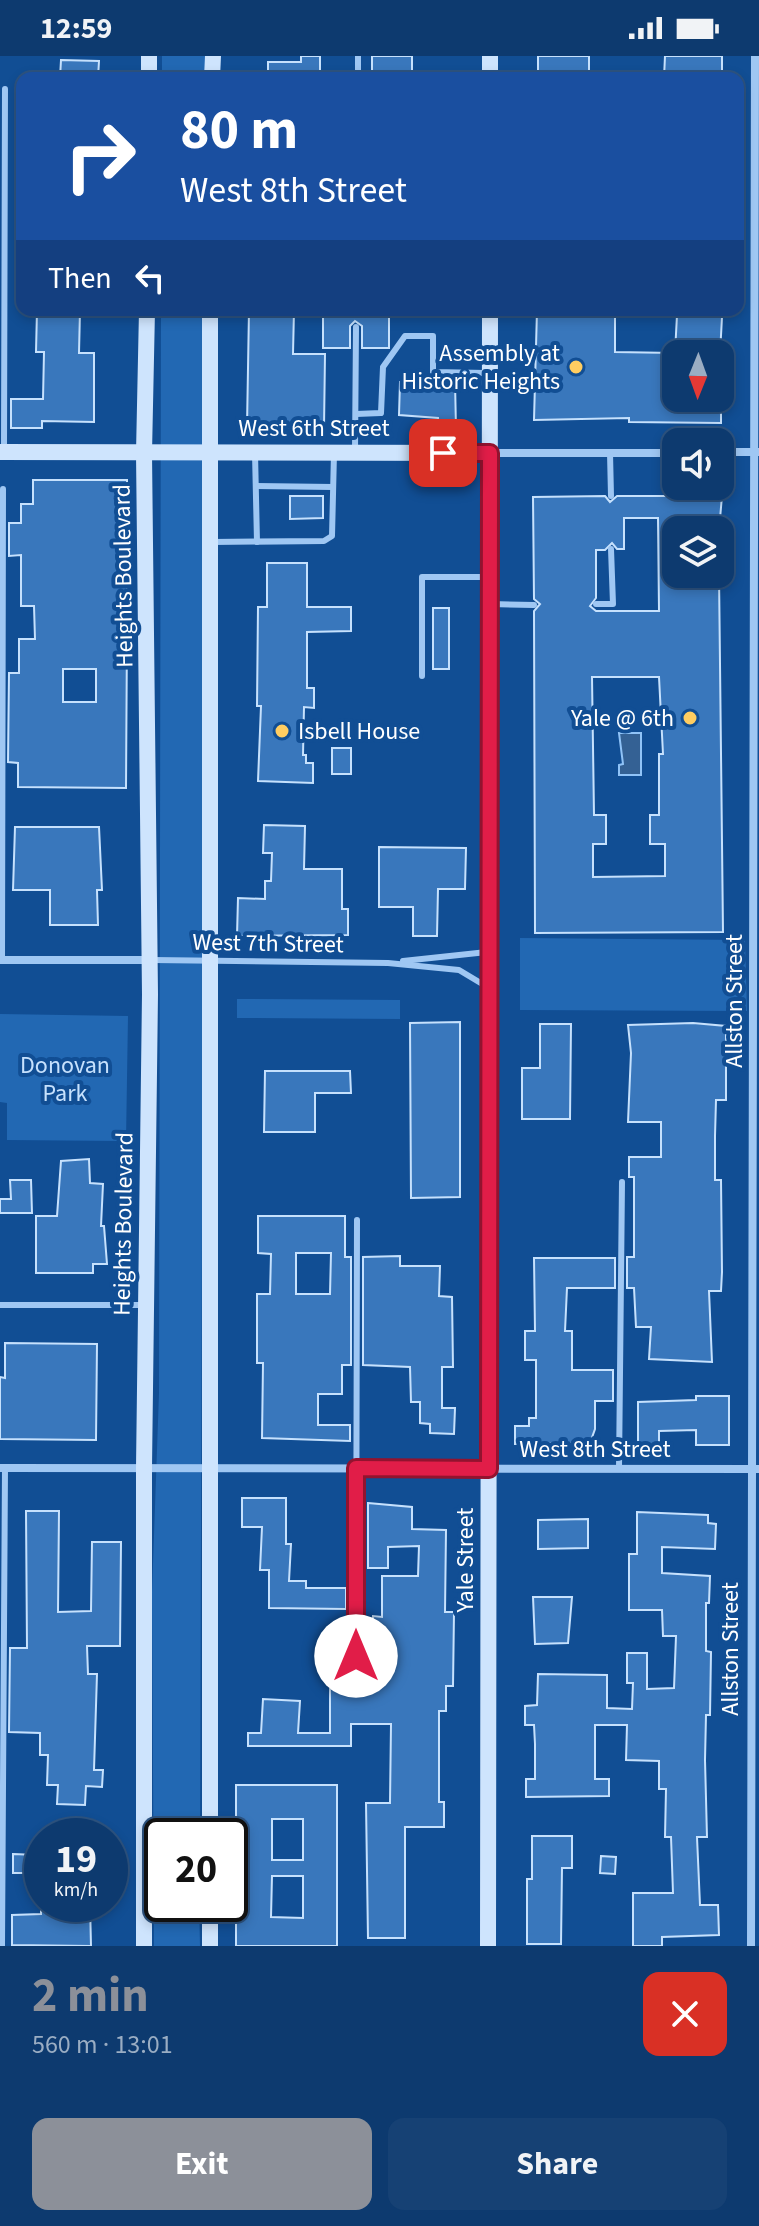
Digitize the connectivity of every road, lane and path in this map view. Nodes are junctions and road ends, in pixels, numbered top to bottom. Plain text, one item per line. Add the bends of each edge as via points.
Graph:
1 (755, 56) edge
2 (5, 89) dead end
3 (147, 316) edge
4 (210, 316) edge
5 (490, 316) edge
6 (356, 327) dead end
7 (490, 373) junction
8 (356, 414) junction
9 (2, 452) edge
10 (213, 452) junction
11 (255, 452) junction
12 (334, 452) junction
13 (355, 452) junction
14 (734, 452) edge
15 (756, 452) edge
16 (144, 453) junction
17 (490, 453) junction
18 (610, 453) junction
19 (662, 453) edge
20 (256, 486) junction
21 (333, 487) junction
22 (3, 489) dead end
23 (611, 496) dead end
24 (212, 542) junction
25 (257, 542) junction
26 (611, 549) dead end
27 (490, 577) junction
28 (490, 604) junction
29 (596, 604) dead end
30 (534, 605) dead end
31 (422, 676) dead end
32 (489, 952) junction
33 (1, 960) edge
34 (149, 960) junction
35 (212, 961) junction
36 (388, 963) junction
37 (490, 990) junction
38 (622, 1182) dead end
39 (357, 1220) dead end
40 (0, 1305) edge
41 (145, 1305) junction
42 (2, 1468) edge
43 (144, 1468) junction
44 (210, 1468) junction
45 (356, 1468) junction
46 (489, 1469) junction
47 (619, 1469) junction
48 (754, 1469) edge
49 (356, 1656) dead end
50 (210, 1818) edge
51 (210, 1922) edge
52 (2, 1946) edge
53 (144, 1946) edge
54 (210, 1946) edge
55 (488, 1946) edge
56 (751, 1946) edge

1 - 15 street, Allston Street
2 - 9 lane
3 - 16 main road, Heights Boulevard
4 - 10 main road
5 - 7 main road, Yale Street
6 - 8 lane
7 - 8 lane via 433,372 433,336 405,336 383,367 381,413
7 - 17 main road, Yale Street
8 - 13 lane
9 - 16 main road, West 6th Street
10 - 11 main road, West 6th Street
10 - 16 main road, West 6th Street
10 - 24 main road
11 - 12 main road, West 6th Street
11 - 20 lane
12 - 13 main road, West 6th Street
12 - 21 lane
13 - 17 main road, West 6th Street
14 - 15 street
15 - 48 street, Allston Street
16 - 34 main road, Heights Boulevard
17 - 18 street, West 6th Street
17 - 27 main road, Yale Street
18 - 19 street, West 6th Street
18 - 23 lane
20 - 21 lane
20 - 25 lane
21 - 25 lane via 332,536 324,541
22 - 33 lane
24 - 25 lane
24 - 35 main road
26 - 29 lane via 613,604
27 - 28 main road, Yale Street
27 - 31 lane via 422,577
28 - 30 lane
28 - 32 main road, Yale Street
32 - 36 lane, West 7th Street
32 - 37 main road, Yale Street
33 - 34 street
34 - 35 lane, West 7th Street
34 - 41 main road, Heights Boulevard
35 - 36 lane, West 7th Street
35 - 44 main road
36 - 37 lane, West 7th Street via 459,970
37 - 46 main road, Yale Street
38 - 47 lane
39 - 45 lane
40 - 41 lane
41 - 43 main road, Heights Boulevard
42 - 43 street, West 8th Street
42 - 52 lane
43 - 44 street, West 8th Street
43 - 53 main road, Heights Boulevard
44 - 45 street, West 8th Street
44 - 50 main road
45 - 46 street, West 8th Street
45 - 49 lane
46 - 47 street, West 8th Street
46 - 55 main road, Yale Street
47 - 48 street, West 8th Street
48 - 56 street, Allston Street
51 - 54 main road

